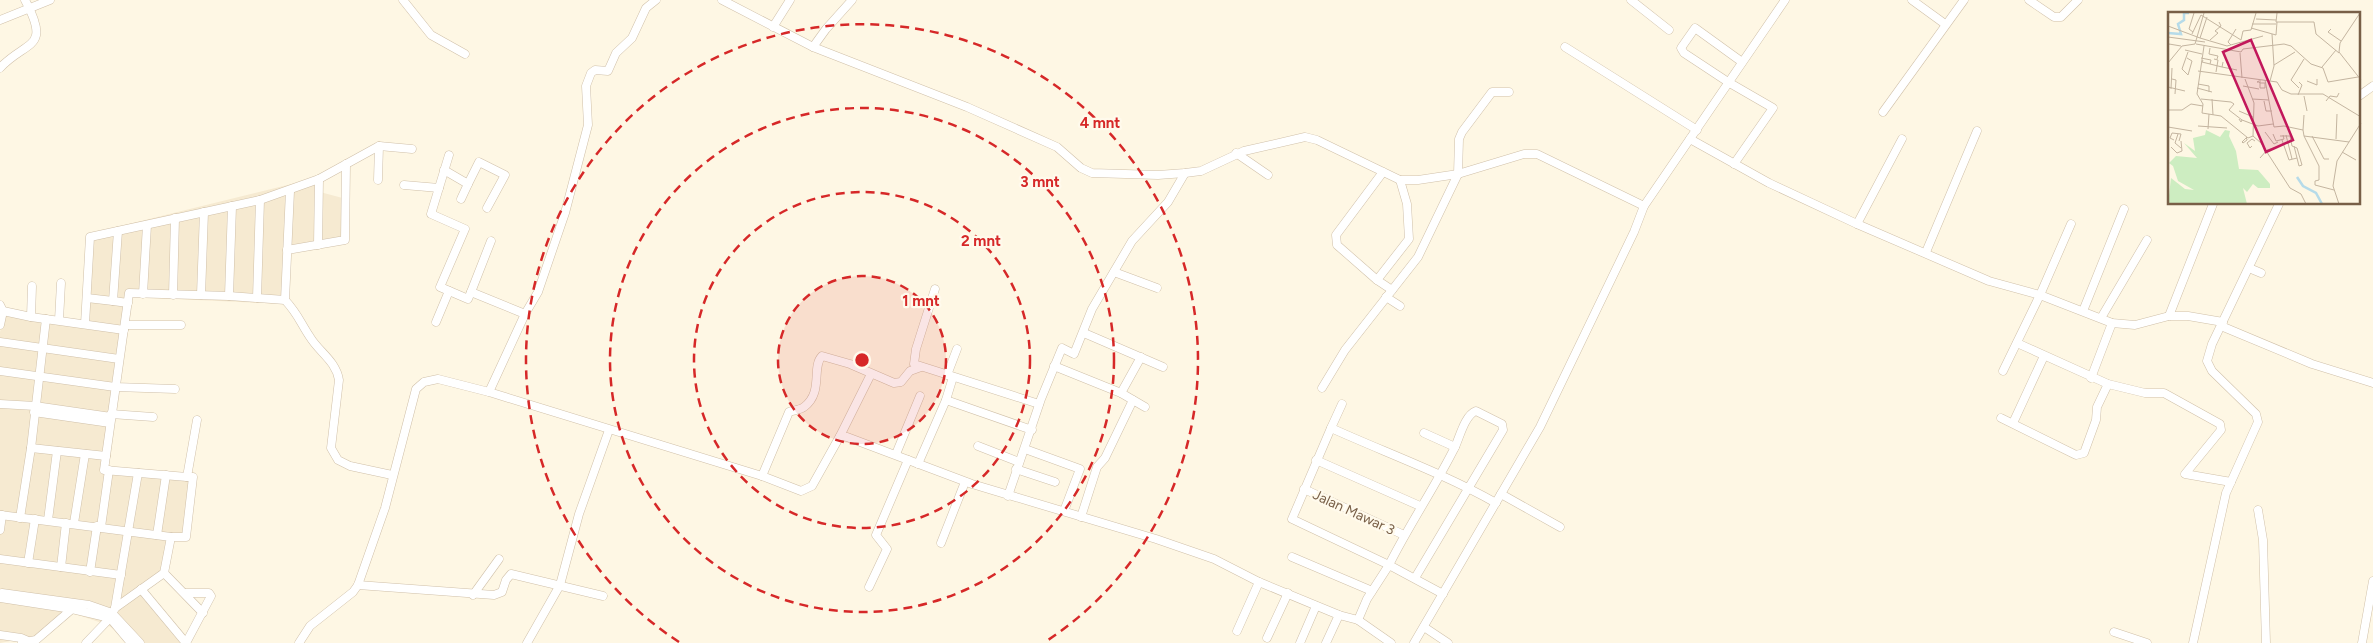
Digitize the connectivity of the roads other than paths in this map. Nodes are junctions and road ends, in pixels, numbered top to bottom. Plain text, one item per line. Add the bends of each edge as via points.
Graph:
1 (25, 0) edge
2 (50, 0) edge
3 (402, 0) edge
4 (656, 0) edge
5 (722, 0) edge
6 (790, 0) edge
7 (852, 0) edge
8 (1631, 0) edge
9 (1785, 0) edge
10 (1912, 0) edge
11 (1964, 0) edge
12 (2029, 0) edge
13 (2078, 0) edge
14 (29, 8) junction
15 (0, 20) edge
16 (1945, 24) junction
17 (773, 27) junction
18 (1669, 30) dead end
19 (813, 47) junction
20 (1565, 47) dead end
21 (465, 54) dead end
22 (1742, 62) junction
23 (0, 68) edge
24 (1728, 82) junction
25 (2373, 86) edge
26 (1509, 92) dead end
27 (2360, 95) edge
28 (1883, 112) dead end
29 (1697, 130) junction
30 (1977, 131) dead end
31 (1902, 139) dead end
32 (1690, 140) junction
33 (379, 146) junction
34 (412, 149) dead end
35 (1236, 153) junction
36 (449, 155) dead end
37 (346, 164) junction
38 (1734, 164) junction
39 (444, 170) junction
40 (1383, 172) junction
41 (1185, 173) junction
42 (1458, 174) junction
43 (1268, 175) dead end
44 (319, 179) junction
45 (378, 180) dead end
46 (1400, 180) junction
47 (468, 184) junction
48 (404, 185) dead end
49 (439, 188) junction
50 (290, 191) junction
51 (461, 199) dead end
52 (260, 200) junction
53 (2212, 205) edge
54 (2280, 205) edge
55 (232, 206) junction
56 (1644, 206) junction
57 (487, 208) dead end
58 (2124, 209) dead end
59 (204, 212) junction
60 (175, 218) junction
61 (147, 224) junction
62 (1857, 224) junction
63 (2071, 224) dead end
64 (118, 230) junction
65 (2147, 240) dead end
66 (491, 241) dead end
67 (318, 245) junction
68 (287, 250) junction
69 (1926, 252) junction
70 (2249, 268) junction
71 (1114, 272) junction
72 (2261, 273) dead end
73 (1377, 280) junction
74 (61, 283) dead end
75 (32, 286) dead end
76 (1157, 288) dead end
77 (935, 289) dead end
78 (1392, 290) junction
79 (449, 291) junction
80 (470, 292) junction
81 (143, 294) junction
82 (173, 295) junction
83 (201, 295) junction
84 (2040, 295) junction
85 (229, 296) junction
86 (1386, 297) junction
87 (87, 298) junction
88 (257, 298) junction
89 (285, 300) junction
90 (114, 301) junction
91 (128, 303) junction
92 (1400, 306) dead end
93 (2, 308) edge
94 (2083, 311) junction
95 (525, 314) junction
96 (2169, 316) junction
97 (31, 317) junction
98 (2101, 318) junction
99 (46, 319) junction
100 (59, 320) junction
101 (436, 322) dead end
102 (2112, 323) junction
103 (86, 324) junction
104 (2222, 324) junction
105 (0, 325) edge
106 (181, 325) dead end
107 (124, 327) junction
108 (1084, 333) junction
109 (0, 342) edge
110 (2016, 343) junction
111 (43, 348) junction
112 (957, 349) dead end
113 (2044, 356) junction
114 (1141, 357) junction
115 (119, 359) junction
116 (1054, 366) junction
117 (921, 367) junction
118 (1163, 367) dead end
119 (0, 371) edge
120 (2003, 371) dead end
121 (871, 374) junction
122 (950, 376) junction
123 (39, 377) junction
124 (2091, 378) junction
125 (2373, 383) edge
126 (2108, 384) junction
127 (115, 386) junction
128 (175, 388) dead end
129 (1322, 388) dead end
130 (489, 392) junction
131 (1121, 393) junction
132 (920, 396) dead end
133 (946, 400) junction
134 (1133, 400) junction
135 (0, 404) edge
136 (1039, 404) junction
137 (1342, 404) dead end
138 (1145, 408) dead end
139 (35, 409) junction
140 (153, 417) dead end
141 (111, 418) junction
142 (2001, 418) dead end
143 (197, 420) dead end
144 (2013, 424) junction
145 (1331, 428) junction
146 (609, 430) junction
147 (1032, 430) junction
148 (1424, 434) dead end
149 (840, 436) junction
150 (978, 446) dead end
151 (1455, 447) junction
152 (31, 448) junction
153 (1025, 449) junction
154 (57, 451) junction
155 (85, 454) junction
156 (896, 454) junction
157 (106, 456) junction
158 (908, 460) junction
159 (1316, 460) junction
160 (918, 464) junction
161 (1017, 466) junction
162 (109, 470) junction
163 (138, 473) junction
164 (166, 475) junction
165 (187, 476) junction
166 (392, 476) junction
167 (762, 476) junction
168 (1438, 476) junction
169 (965, 482) junction
170 (1055, 482) dead end
171 (2231, 482) junction
172 (1304, 489) junction
173 (1468, 490) junction
174 (1501, 494) junction
175 (1008, 496) junction
176 (1496, 503) junction
177 (1420, 506) junction
178 (2258, 510) dead end
179 (1064, 511) junction
180 (1, 515) edge
181 (1081, 517) junction
182 (20, 518) junction
183 (35, 519) junction
184 (48, 520) junction
185 (70, 523) junction
186 (99, 526) junction
187 (1560, 527) dead end
188 (0, 530) edge
189 (128, 530) junction
190 (157, 535) junction
191 (1404, 535) junction
192 (171, 537) junction
193 (941, 543) dead end
194 (1292, 557) dead end
195 (0, 559) edge
196 (499, 559) dead end
197 (28, 563) junction
198 (1389, 565) junction
199 (61, 567) junction
200 (90, 572) junction
201 (164, 573) junction
202 (121, 575) junction
203 (1415, 578) junction
204 (2373, 581) edge
205 (1259, 582) junction
206 (358, 585) junction
207 (560, 585) junction
208 (869, 587) dead end
209 (141, 589) junction
210 (1372, 591) junction
211 (0, 593) edge
212 (185, 593) junction
213 (1288, 593) junction
214 (1443, 594) junction
215 (473, 595) junction
216 (603, 596) dead end
217 (0, 598) edge
218 (1316, 606) junction
219 (72, 609) junction
220 (112, 613) junction
221 (203, 613) junction
222 (1338, 615) junction
223 (1358, 620) junction
224 (1424, 627) junction
225 (1237, 631) dead end
226 (2114, 632) dead end
227 (0, 635) edge
228 (1267, 638) dead end
229 (31, 642) edge
230 (86, 643) edge
231 (131, 643) edge
232 (140, 643) edge
233 (186, 643) edge
234 (299, 643) edge
235 (527, 643) edge
236 (1300, 643) edge
237 (1326, 643) edge
238 (1391, 643) edge
239 (1414, 643) edge
240 (1448, 643) edge
241 (2147, 643) edge
242 (2193, 643) edge
243 (2266, 643) edge
244 (2362, 643) edge

1 - 14 street
2 - 14 street
3 - 21 street via 431,34
4 - 95 street via 646,8 632,38 616,53 608,71 595,70 591,73 586,86 588,125 565,213 542,283
5 - 17 street
6 - 17 street
7 - 19 street
8 - 18 street
9 - 22 street
10 - 16 street
11 - 16 street
12 - 13 street via 2054,17 2061,17
14 - 15 street
14 - 23 street via 37,31 35,39
16 - 28 street
17 - 19 street
19 - 41 street via 960,104 1057,147 1088,171 1158,175
20 - 29 street
22 - 24 street
22 - 24 street via 1695,28 1682,46 1684,53
24 - 29 street
24 - 38 street via 1773,108
25 - 27 street
26 - 42 street via 1492,92 1465,126 1459,139
29 - 32 street
30 - 69 street
31 - 62 street
32 - 38 street
32 - 56 street
33 - 34 street
33 - 37 street
33 - 45 street
35 - 40 street via 1304,137 1317,140
35 - 41 street via 1201,171
35 - 43 street
36 - 39 street
37 - 44 street
37 - 67 street via 345,240
38 - 62 street
39 - 47 street
39 - 49 street
40 - 46 street
40 - 73 street via 1336,235 1337,245
41 - 71 street via 1168,202 1132,241
42 - 46 street
42 - 56 street via 1524,154 1537,154
42 - 78 street via 1427,243
44 - 50 street
44 - 67 street
46 - 73 street via 1407,204 1409,239
47 - 51 street
47 - 57 street via 479,162 505,175
48 - 49 street
49 - 79 street via 430,214 465,229 440,287
50 - 52 street
50 - 68 street
52 - 55 street
52 - 88 street
53 - 96 street
54 - 70 street
55 - 59 street
55 - 85 street
56 - 174 street via 1572,364
58 - 94 street
59 - 60 street
59 - 83 street
60 - 61 street
60 - 82 street
61 - 64 street
61 - 81 street
62 - 69 street
63 - 84 street
64 - 87 street via 90,236
64 - 90 street
65 - 98 street
66 - 80 street
67 - 68 street
68 - 89 street
69 - 84 street via 1989,280
70 - 72 street
70 - 104 street
71 - 76 street
71 - 108 street via 1092,309
73 - 78 street
74 - 100 street
75 - 97 street
77 - 117 street via 913,361
78 - 86 street
79 - 80 street via 468,299
79 - 101 street
80 - 95 street
81 - 82 street
81 - 91 street via 129,293
82 - 83 street
83 - 85 street
84 - 94 street
84 - 110 street
85 - 88 street
86 - 92 street
86 - 129 street via 1345,350
87 - 90 street
87 - 103 street
88 - 89 street
89 - 166 street via 337,372 339,380 331,448 338,460
90 - 91 street
91 - 107 street
93 - 97 street
93 - 105 street
94 - 98 street
95 - 130 street
96 - 102 street via 2135,325
96 - 104 street via 2188,316
97 - 99 street
98 - 102 street
99 - 100 street
99 - 111 street
100 - 103 street
102 - 124 street
103 - 107 street
104 - 125 street via 2312,364
104 - 171 street via 2208,361 2212,371 2256,414 2258,422
106 - 107 street
107 - 115 street
108 - 114 street
108 - 116 street via 1074,354 1062,348
109 - 111 street
110 - 113 street
110 - 120 street
111 - 115 street
111 - 123 street
112 - 122 street
113 - 124 street
113 - 144 street
114 - 118 street
114 - 131 street
115 - 127 street
116 - 131 street
116 - 136 street
117 - 121 street via 910,371 902,382 890,382
117 - 122 street
119 - 123 street
121 - 149 street
121 - 167 street via 850,364 820,358 814,394 806,406 789,412
122 - 133 street
122 - 136 street
123 - 127 street
123 - 139 street
124 - 126 street
126 - 144 street via 2081,455
126 - 171 street via 2144,393 2164,393 2220,424 2222,430 2185,474
127 - 128 street
127 - 141 street
130 - 146 street
130 - 166 street via 438,379 420,384
131 - 134 street
132 - 156 street
133 - 147 street
133 - 160 street
134 - 138 street
134 - 181 street via 1105,458 1097,467
135 - 139 street
136 - 147 street
137 - 145 street
139 - 141 street
139 - 152 street
140 - 141 street
141 - 157 street
142 - 144 street
143 - 165 street
145 - 159 street
145 - 168 street
146 - 167 street
146 - 207 street via 579,514
147 - 153 street
148 - 151 street
149 - 156 street
149 - 167 street via 808,489 801,491
150 - 161 street
151 - 168 street
151 - 173 street via 1473,412 1502,424 1503,430
152 - 154 street
152 - 182 street
153 - 161 street
153 - 179 street via 1080,469
154 - 155 street
154 - 184 street
155 - 157 street
155 - 185 street
156 - 158 street
157 - 162 street via 104,470
158 - 160 street
158 - 208 street via 876,535 887,549
159 - 172 street
159 - 177 street
160 - 169 street
161 - 170 street
161 - 175 street
162 - 163 street
162 - 186 street
163 - 164 street
163 - 189 street
164 - 165 street
164 - 190 street
165 - 192 street via 193,477 186,537
166 - 206 street via 385,508
168 - 173 street
168 - 177 street
169 - 175 street
169 - 193 street
171 - 242 street
172 - 191 street, Jalan Mawar 3
172 - 198 street via 1292,519
173 - 176 street
173 - 203 street
174 - 176 street
174 - 187 street
175 - 179 street
176 - 214 street
177 - 191 street
178 - 243 street via 2263,540
179 - 181 street
180 - 182 street
180 - 188 street
181 - 205 street via 1214,559
182 - 183 street
183 - 184 street
183 - 197 street
184 - 185 street
185 - 186 street
185 - 199 street
186 - 189 street
186 - 200 street
189 - 190 street
189 - 202 street
190 - 192 street
191 - 198 street
192 - 201 street
194 - 210 street
195 - 197 street
196 - 215 street
197 - 199 street
198 - 203 street
198 - 210 street
199 - 200 street
200 - 202 street
201 - 209 street
201 - 212 street
202 - 220 street
203 - 214 street
204 - 244 street
205 - 213 street
205 - 225 street
206 - 215 street
206 - 234 street via 310,626
207 - 215 street via 511,574 499,594
207 - 216 street
207 - 235 street
209 - 220 street
209 - 233 street
210 - 223 street
211 - 220 street via 89,605
212 - 221 street
212 - 221 street via 211,594
213 - 218 street
213 - 228 street
214 - 224 street
217 - 219 street
218 - 222 street
218 - 236 street
219 - 220 street
219 - 229 street
220 - 230 street
220 - 231 street
220 - 232 street
221 - 233 street
222 - 223 street
222 - 237 street
223 - 238 street
224 - 239 street
224 - 240 street
226 - 241 street
227 - 229 street

